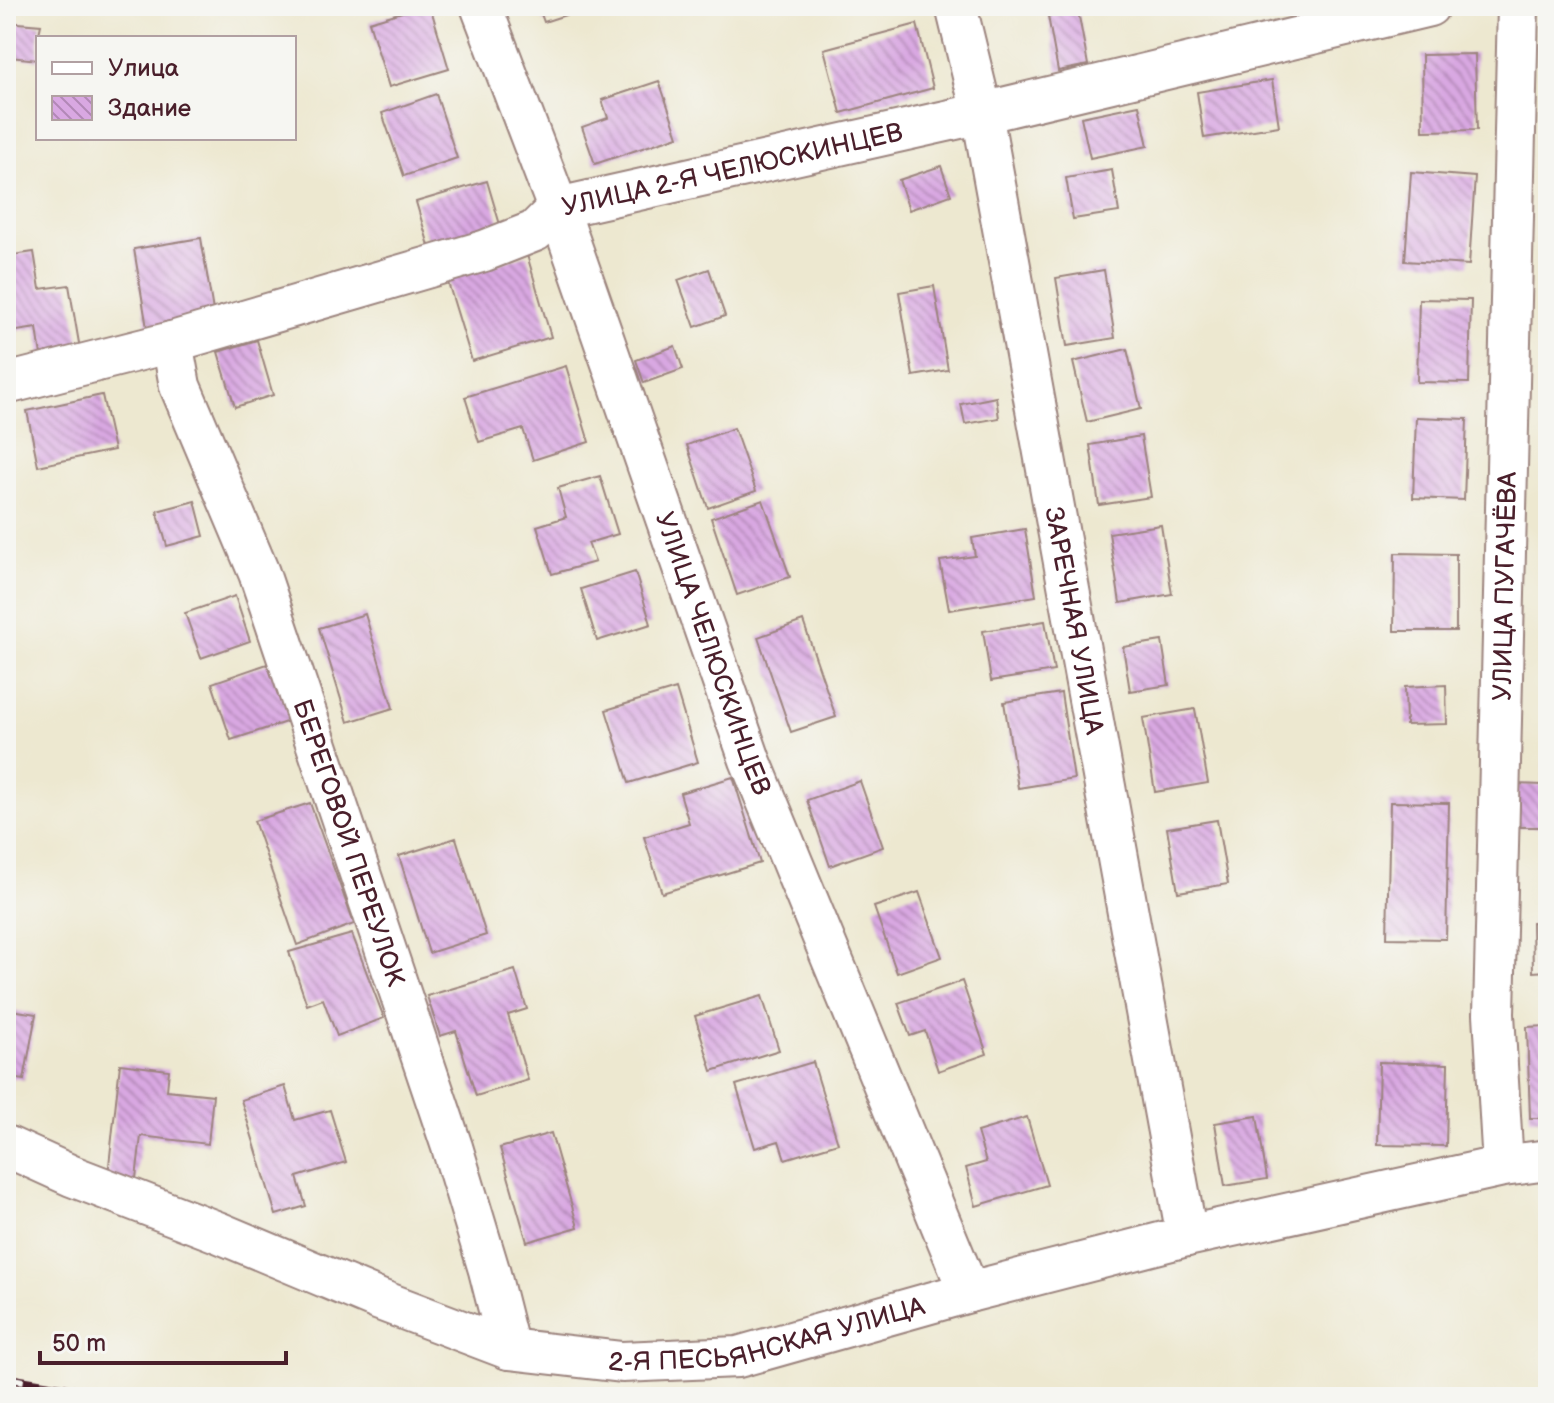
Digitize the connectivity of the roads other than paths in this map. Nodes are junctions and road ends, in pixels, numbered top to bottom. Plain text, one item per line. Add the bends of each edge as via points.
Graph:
1 (481, 6) edge
2 (956, 6) edge
3 (1429, 6) edge
4 (1518, 6) edge
5 (982, 113) junction
6 (558, 208) junction
7 (172, 342) junction
8 (6, 384) edge
9 (6, 1146) edge
10 (1548, 1160) edge
11 (1503, 1166) junction
12 (1187, 1236) junction
13 (969, 1292) junction
14 (509, 1349) junction

1 - 6 street, УЛИЦА ЧЕЛЮСКИНЦЕВ
2 - 5 street, ЗАРЕЧНАЯ УЛИЦА
3 - 5 street, УЛИЦА 2-Я ЧЕЛЮСКИНЦЕВ
4 - 11 street, УЛИЦА ПУГАЧЁВА via 1494,1014
5 - 6 street, УЛИЦА 2-Я ЧЕЛЮСКИНЦЕВ
5 - 12 street, ЗАРЕЧНАЯ УЛИЦА
6 - 7 street, УЛИЦА 2-Я ЧЕЛЮСКИНЦЕВ via 535,231 484,251
6 - 13 street, УЛИЦА ЧЕЛЮСКИНЦЕВ via 750,760
7 - 8 street, УЛИЦА 2-Я ЧЕЛЮСКИНЦЕВ
7 - 14 street, БЕРЕГОВОЙ ПЕРЕУЛОК via 180,386 264,588 452,1147
9 - 14 street, 2-Я ПЕСЬЯНСКАЯ УЛИЦА
10 - 11 street, 2-Я ПЕСЬЯНСКАЯ УЛИЦА
11 - 12 street, 2-Я ПЕСЬЯНСКАЯ УЛИЦА
12 - 13 street, 2-Я ПЕСЬЯНСКАЯ УЛИЦА
13 - 14 street, 2-Я ПЕСЬЯНСКАЯ УЛИЦА via 738,1357 622,1362

